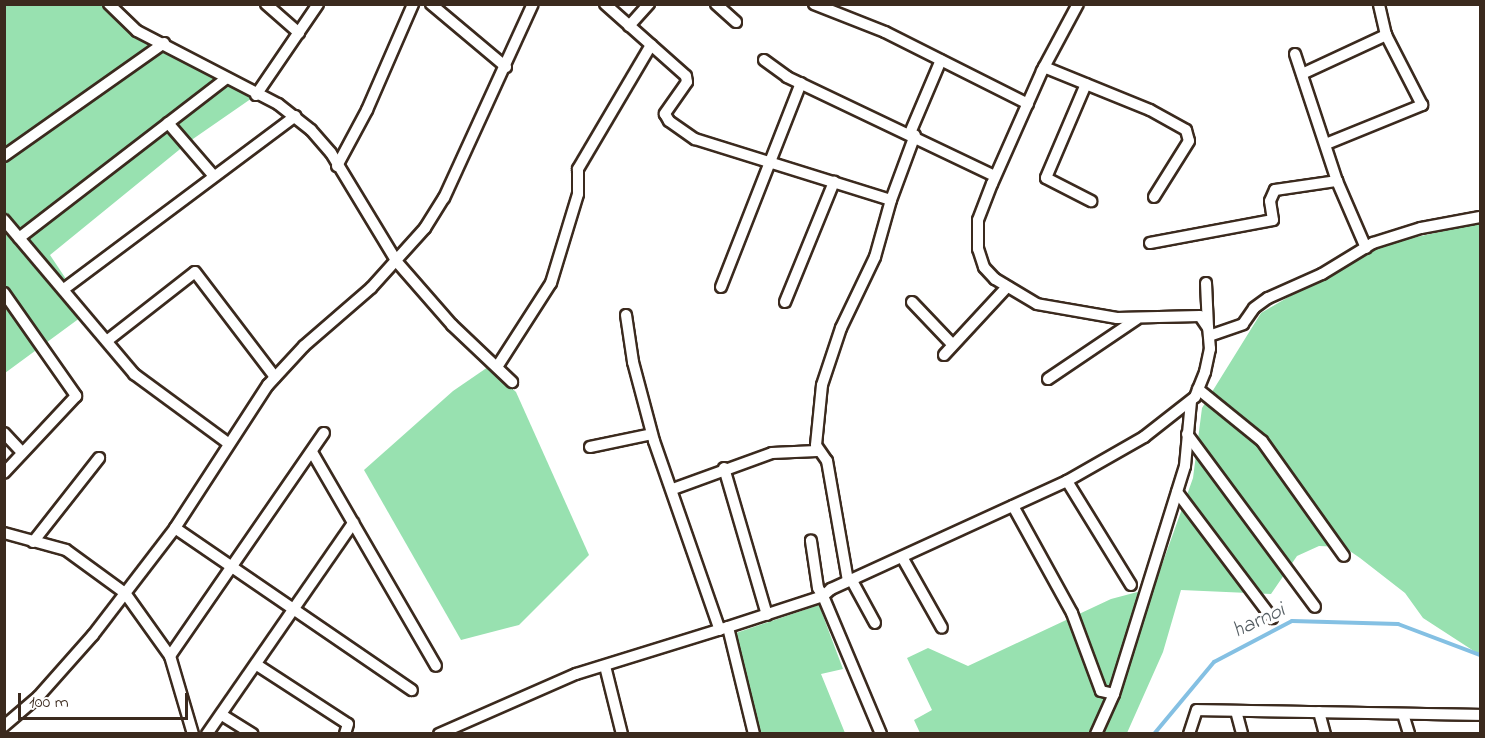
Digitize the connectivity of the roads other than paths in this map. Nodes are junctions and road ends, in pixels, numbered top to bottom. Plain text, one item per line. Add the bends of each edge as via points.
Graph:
1 (109, 4) edge
2 (266, 4) edge
3 (318, 4) edge
4 (413, 4) edge
5 (431, 4) edge
6 (533, 4) edge
7 (605, 4) edge
8 (649, 4) edge
9 (716, 4) edge
10 (814, 4) edge
11 (1078, 4) edge
12 (1379, 4) edge
13 (736, 22) dead end
14 (629, 26) junction
15 (299, 33) junction
16 (1386, 35) junction
17 (164, 44) junction
18 (651, 45) junction
19 (1294, 54) dead end
20 (764, 60) dead end
21 (941, 60) junction
22 (506, 67) junction
23 (1044, 67) junction
24 (1302, 74) junction
25 (227, 78) junction
26 (801, 83) junction
27 (1086, 84) junction
28 (256, 95) junction
29 (1028, 104) junction
30 (295, 116) junction
31 (168, 123) junction
32 (912, 134) junction
33 (1326, 144) junction
34 (4, 156) edge
35 (772, 162) junction
36 (337, 166) junction
37 (213, 175) junction
38 (995, 176) junction
39 (1337, 181) junction
40 (834, 182) junction
41 (1154, 197) dead end
42 (891, 200) junction
43 (1091, 201) dead end
44 (1480, 217) edge
45 (4, 220) edge
46 (20, 238) junction
47 (1150, 243) dead end
48 (1366, 248) junction
49 (397, 262) junction
50 (1206, 283) dead end
51 (721, 287) dead end
52 (1007, 287) junction
53 (64, 289) junction
54 (4, 293) edge
55 (785, 302) dead end
56 (912, 302) dead end
57 (626, 315) dead end
58 (1137, 319) junction
59 (1208, 332) junction
60 (108, 340) junction
61 (953, 345) junction
62 (944, 355) dead end
63 (497, 368) junction
64 (275, 377) junction
65 (1048, 379) dead end
66 (512, 382) dead end
67 (1198, 390) junction
68 (1191, 401) junction
69 (4, 433) edge
70 (324, 434) dead end
71 (652, 434) junction
72 (1187, 434) junction
73 (228, 443) junction
74 (590, 447) dead end
75 (817, 451) junction
76 (22, 452) junction
77 (312, 452) junction
78 (99, 458) dead end
79 (723, 468) junction
80 (4, 473) edge
81 (1067, 481) junction
82 (673, 489) junction
83 (1177, 492) junction
84 (1013, 506) junction
85 (353, 523) junction
86 (175, 528) junction
87 (5, 534) edge
88 (811, 541) dead end
89 (33, 542) junction
90 (1344, 556) dead end
91 (902, 557) junction
92 (234, 568) junction
93 (850, 580) junction
94 (1131, 585) dead end
95 (125, 593) junction
96 (823, 596) junction
97 (1315, 607) dead end
98 (294, 610) junction
99 (767, 615) junction
100 (1272, 618) dead end
101 (875, 623) dead end
102 (942, 628) dead end
103 (724, 629) junction
104 (170, 656) junction
105 (257, 665) junction
106 (436, 666) dead end
107 (605, 666) junction
108 (412, 690) dead end
109 (1114, 694) junction
110 (1236, 711) junction
111 (1319, 712) junction
112 (1403, 714) junction
113 (222, 715) junction
114 (1480, 718) edge
115 (4, 726) edge
116 (193, 734) edge
117 (207, 734) edge
118 (252, 734) edge
119 (345, 734) edge
120 (439, 734) edge
121 (622, 734) edge
122 (754, 734) edge
123 (881, 734) edge
124 (1096, 734) edge
125 (1189, 734) edge
126 (1242, 734) edge
127 (1325, 734) edge
128 (1409, 734) edge

1 - 17 street via 137,31
2 - 15 street
3 - 15 street
4 - 36 street via 367,110
5 - 22 street
6 - 22 street
7 - 14 street
8 - 14 street
9 - 13 street
10 - 21 street via 885,32
11 - 23 street
12 - 16 street
14 - 18 street
15 - 28 street
16 - 24 street
16 - 33 street via 1422,105
17 - 25 street
17 - 34 street
18 - 35 street via 686,76 687,82 665,114 669,121 694,139
18 - 63 street via 578,169 578,194 551,284
19 - 24 street
20 - 26 street
21 - 29 street
21 - 32 street
22 - 49 street via 444,198
23 - 27 street
23 - 29 street
24 - 33 street
25 - 28 street
25 - 31 street
26 - 32 street
26 - 35 street
27 - 41 street via 1150,110 1186,130 1189,141
27 - 43 street via 1046,178
28 - 30 street
29 - 38 street
30 - 36 street via 323,143
30 - 37 street
31 - 37 street
31 - 46 street
32 - 38 street
32 - 42 street
33 - 39 street
35 - 40 street
35 - 51 street
36 - 49 street
37 - 53 street
38 - 52 street via 976,236 984,267
39 - 47 street via 1275,190 1270,201 1273,220
39 - 48 street
40 - 42 street
40 - 55 street
42 - 75 street via 875,257 825,368
44 - 48 street via 1421,228
45 - 46 street
46 - 53 street
48 - 59 street via 1268,298 1254,308 1243,324
49 - 63 street
49 - 64 street via 304,345
50 - 59 street
52 - 58 street via 1021,297 1055,309
52 - 61 street
53 - 60 street
54 - 76 street via 76,396
56 - 61 street
57 - 71 street via 633,362
58 - 59 street via 1200,316
58 - 65 street
59 - 67 street via 1210,349
60 - 64 street via 195,272
60 - 73 street via 134,374
61 - 62 street
63 - 66 street
64 - 73 street
67 - 68 street
67 - 90 street via 1262,441
68 - 72 street
68 - 81 street via 1144,437
69 - 76 street
70 - 77 street
71 - 74 street
71 - 82 street
72 - 83 street
72 - 97 street
73 - 86 street
75 - 79 street via 772,453
75 - 93 street via 827,461
76 - 80 street
77 - 85 street
77 - 92 street
78 - 89 street
79 - 82 street
79 - 99 street
81 - 84 street
81 - 94 street
82 - 103 street
83 - 100 street
83 - 109 street
84 - 91 street
84 - 109 street via 1072,612 1101,691
85 - 98 street
85 - 106 street
86 - 92 street
86 - 95 street
87 - 89 street
88 - 96 street via 818,588
89 - 95 street via 66,550
91 - 93 street
91 - 102 street
92 - 98 street
92 - 104 street
93 - 96 street
93 - 101 street
95 - 104 street
95 - 115 street via 46,688
96 - 99 street
96 - 123 street
98 - 105 street
98 - 108 street
99 - 103 street
103 - 107 street
103 - 122 street
104 - 116 street
105 - 113 street
105 - 119 street via 348,724
107 - 120 street via 576,674
107 - 121 street
109 - 124 street
110 - 111 street
110 - 125 street via 1197,710
110 - 126 street
111 - 112 street
111 - 127 street
112 - 114 street
112 - 128 street
113 - 117 street
113 - 118 street

